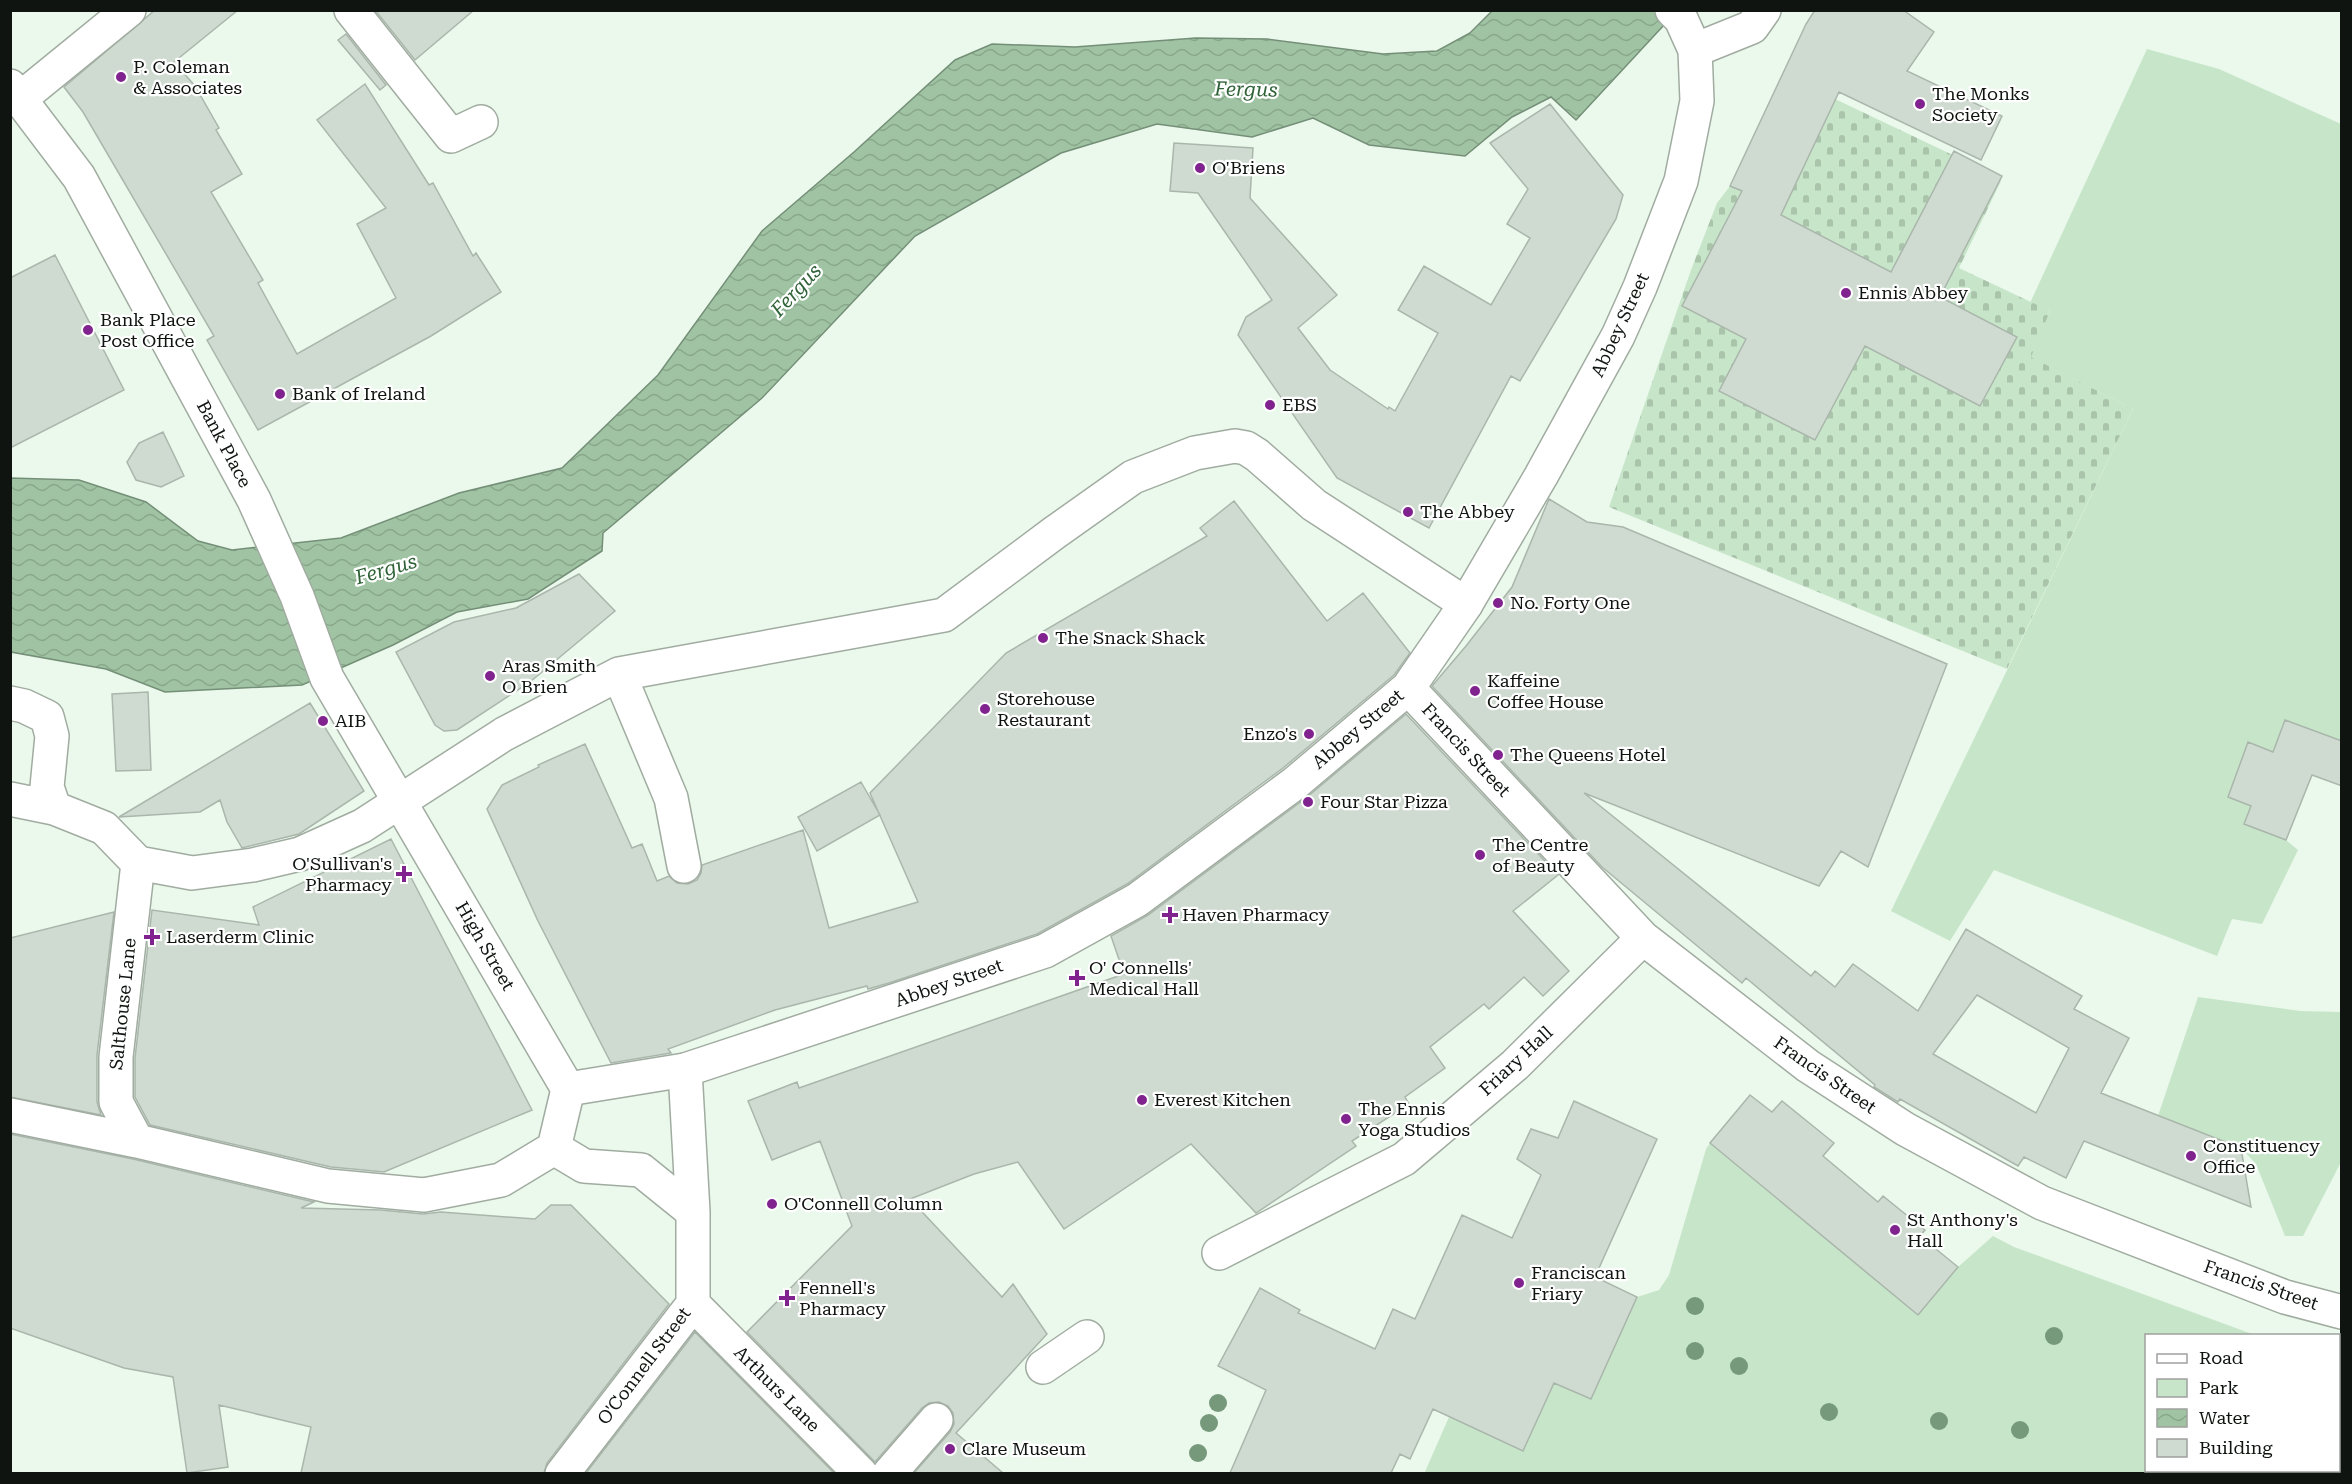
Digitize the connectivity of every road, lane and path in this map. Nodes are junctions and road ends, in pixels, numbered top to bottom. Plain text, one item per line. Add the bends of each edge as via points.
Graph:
1 (129, 10) edge
2 (351, 10) edge
3 (1764, 10) edge
4 (1676, 15) edge
5 (1695, 50) junction
6 (16, 92) edge
7 (481, 122) dead end
8 (1466, 604) junction
9 (619, 674) junction
10 (1408, 688) junction
11 (10, 703) edge
12 (10, 800) edge
13 (402, 802) junction
14 (54, 808) junction
15 (138, 863) junction
16 (684, 866) dead end
17 (1643, 938) junction
18 (685, 1070) junction
19 (568, 1089) junction
20 (10, 1115) edge
21 (137, 1141) junction
22 (554, 1148) junction
23 (693, 1212) junction
24 (1219, 1253) dead end
25 (693, 1304) junction
26 (2342, 1312) edge
27 (1087, 1337) dead end
28 (1043, 1367) dead end
29 (936, 1420) dead end
30 (562, 1473) edge
31 (861, 1473) edge
32 (889, 1473) edge

1 - 6 street
2 - 7 street via 452,135
3 - 5 street via 1752,27
4 - 5 street, Abbey Street
5 - 8 street, Abbey Street via 1697,101 1681,181 1640,287 1541,476
6 - 13 street, Bank Place via 79,177 254,500 297,596 327,678
8 - 9 street via 1314,505 1257,455 1235,446 1195,453 1133,477 944,615
8 - 10 street, Abbey Street
9 - 13 street via 504,735
9 - 16 street via 672,798
10 - 17 street, Francis Street
10 - 18 street, Abbey Street via 1295,783 1137,900 1045,951
11 - 14 street via 47,717 52,736 47,787
12 - 14 street
13 - 15 street via 362,826 300,854 192,873
13 - 19 street, High Street
14 - 15 street via 104,828
15 - 21 street, Salthouse Lane via 116,1057 116,1102
17 - 24 street, Friary Hall via 1515,1065 1404,1159
17 - 26 street, Francis Street via 1808,1066 1905,1129 2043,1203 2285,1297
18 - 19 street
18 - 23 street, O'Connell Street
19 - 22 street
20 - 21 street
21 - 22 street via 328,1186 424,1195 501,1180
22 - 23 street via 584,1166 641,1170
23 - 25 street, O'Connell Street
25 - 30 street, O'Connell Street
25 - 31 street, Arthurs Lane
27 - 28 street
29 - 32 street

